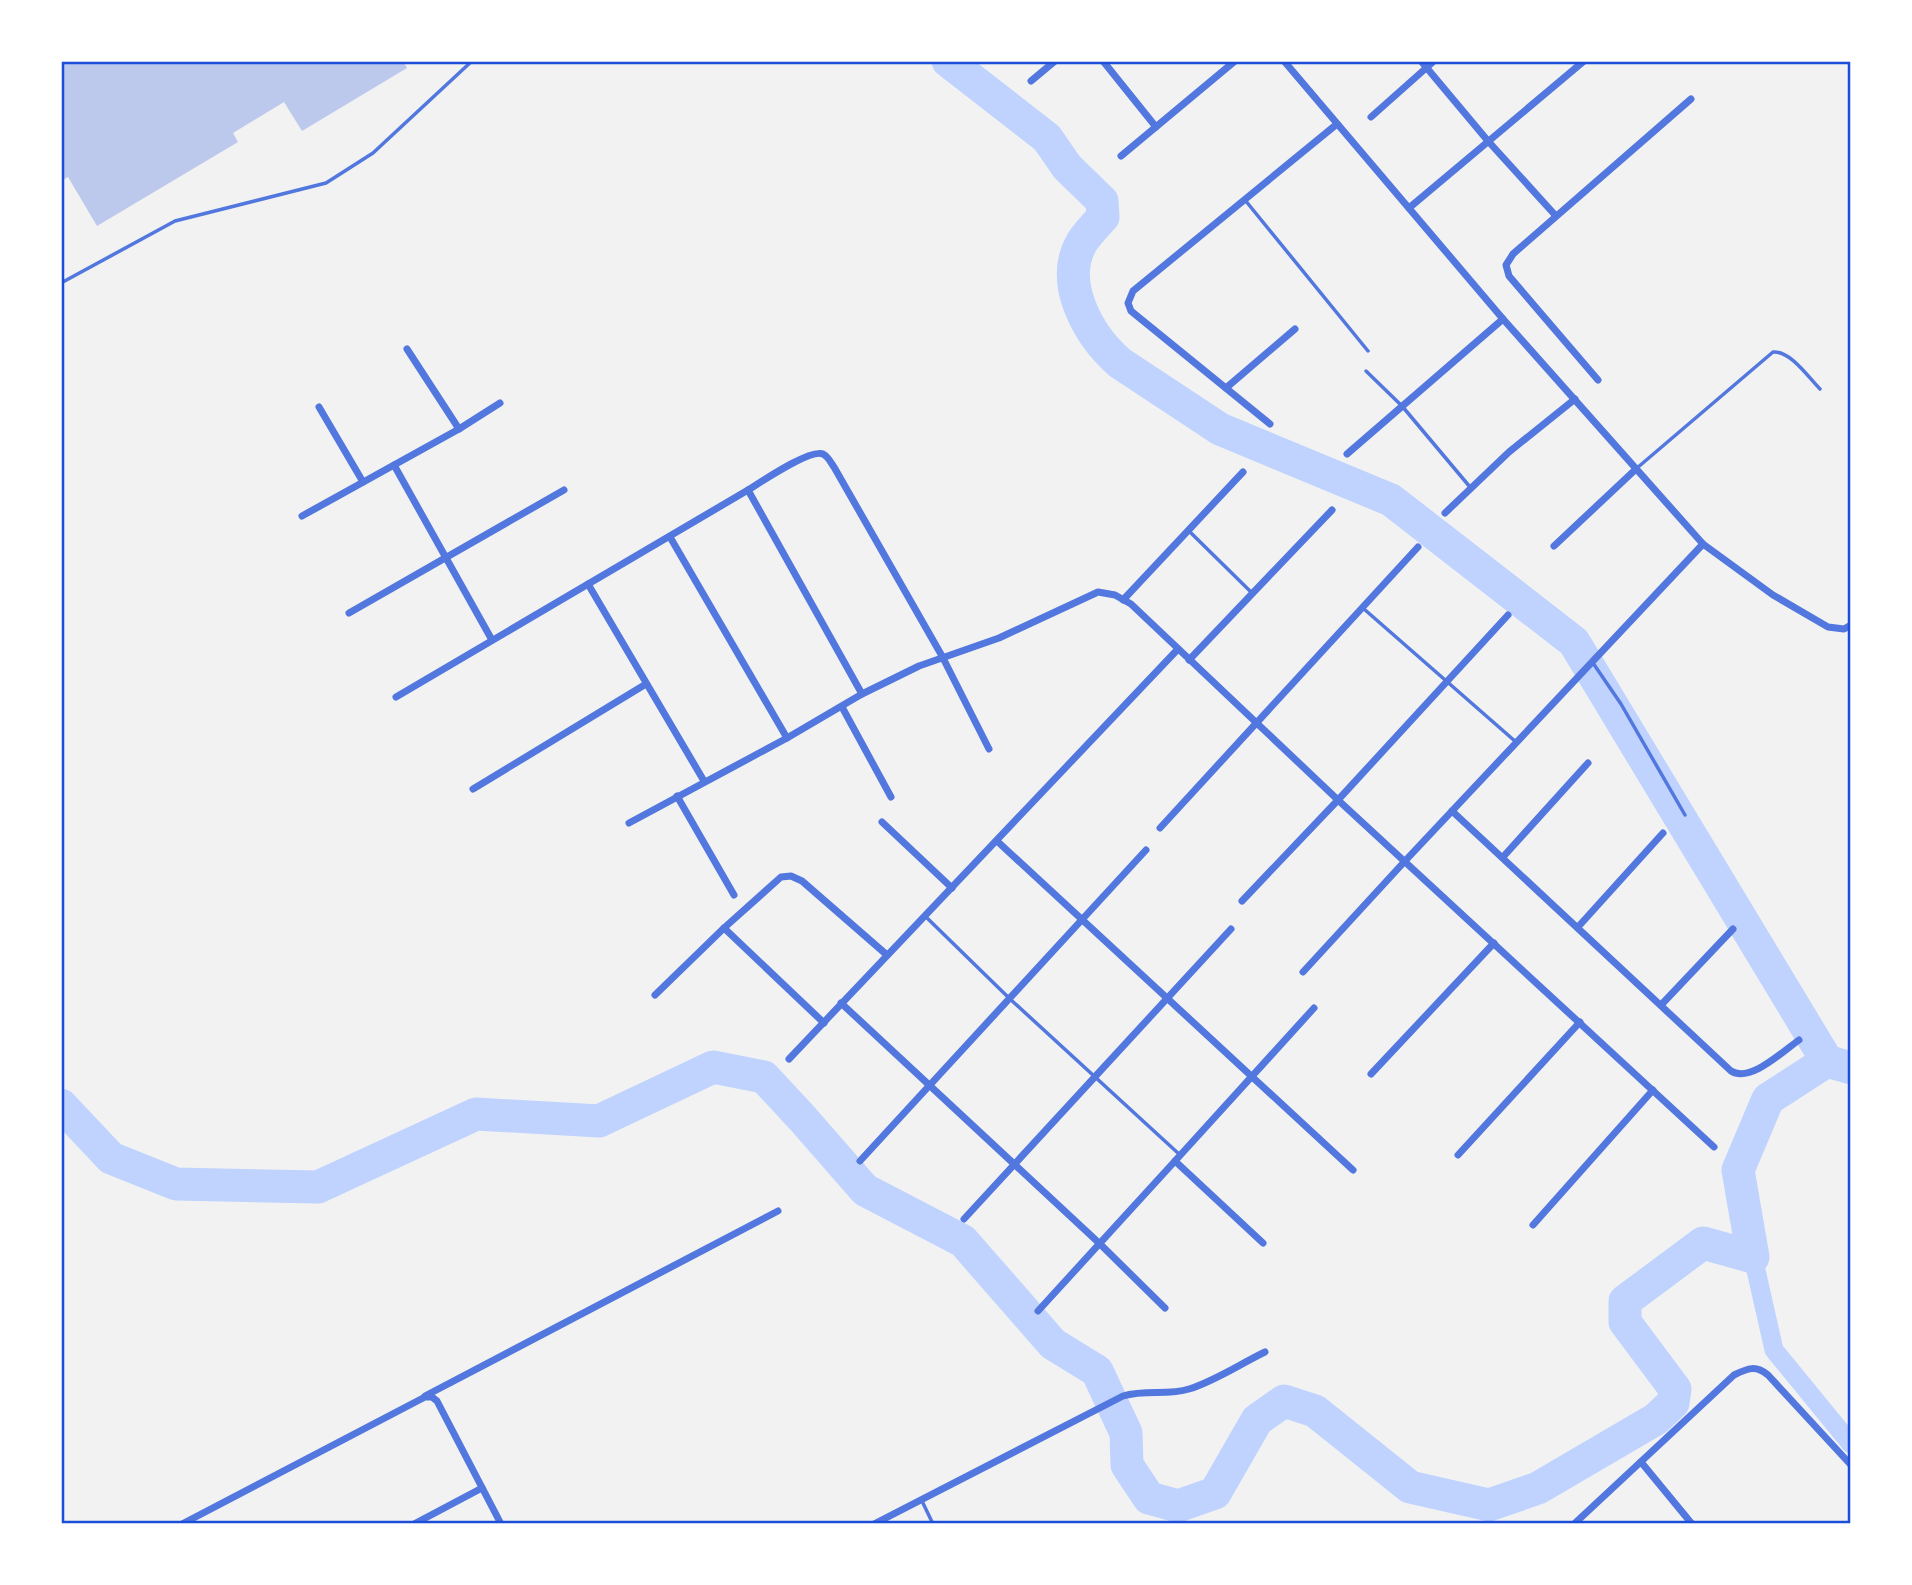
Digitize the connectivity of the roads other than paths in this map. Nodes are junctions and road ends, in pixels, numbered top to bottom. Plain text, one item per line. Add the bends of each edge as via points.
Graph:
1 (472, 61) edge
2 (1055, 61) edge
3 (1103, 61) edge
4 (1235, 61) edge
5 (1284, 61) edge
6 (1434, 61) edge
7 (1584, 61) edge
8 (1424, 65) edge
9 (1031, 81) dead end
10 (1691, 99) dead end
11 (1371, 117) dead end
12 (1337, 124) junction
13 (1156, 127) junction
14 (1488, 141) junction
15 (1121, 156) dead end
16 (1245, 200) junction
17 (1409, 208) junction
18 (1556, 216) junction
19 (61, 283) edge
20 (1503, 319) junction
21 (1295, 329) dead end
22 (407, 349) dead end
23 (1368, 351) dead end
24 (1366, 372) dead end
25 (1598, 380) dead end
26 (1226, 388) junction
27 (1820, 389) dead end
28 (1575, 399) junction
29 (500, 403) dead end
30 (1402, 406) junction
31 (320, 407) dead end
32 (1270, 424) dead end
33 (459, 429) junction
34 (1347, 454) dead end
35 (394, 465) junction
36 (1636, 469) junction
37 (1243, 472) dead end
38 (363, 482) junction
39 (564, 489) dead end
40 (1471, 489) junction
41 (748, 490) junction
42 (1332, 510) dead end
43 (1446, 513) dead end
44 (302, 516) dead end
45 (1188, 530) junction
46 (670, 537) junction
47 (1703, 544) junction
48 (1554, 546) dead end
49 (1418, 547) dead end
50 (446, 558) junction
51 (588, 584) junction
52 (1252, 594) junction
53 (1123, 600) junction
54 (1362, 608) junction
55 (349, 613) dead end
56 (1508, 615) dead end
57 (1851, 625) edge
58 (492, 640) junction
59 (1178, 649) junction
60 (942, 656) junction
61 (1189, 660) junction
62 (1592, 662) junction
63 (1447, 680) junction
64 (646, 684) junction
65 (862, 694) junction
66 (396, 697) dead end
67 (842, 706) junction
68 (1259, 723) junction
69 (787, 738) junction
70 (1516, 742) junction
71 (989, 749) dead end
72 (1588, 763) dead end
73 (704, 781) junction
74 (473, 789) dead end
75 (677, 796) junction
76 (891, 797) dead end
77 (1338, 800) junction
78 (1452, 811) junction
79 (1685, 815) dead end
80 (629, 822) dead end
81 (882, 822) dead end
82 (1160, 828) dead end
83 (1663, 833) dead end
84 (998, 841) junction
85 (1146, 850) dead end
86 (1503, 857) junction
87 (1405, 861) junction
88 (952, 888) junction
89 (734, 895) dead end
90 (1242, 901) dead end
91 (925, 916) junction
92 (1084, 919) junction
93 (1578, 927) junction
94 (723, 928) junction
95 (1231, 929) dead end
96 (1733, 929) dead end
97 (1494, 943) junction
98 (887, 955) junction
99 (1303, 972) dead end
100 (655, 995) dead end
101 (1010, 998) junction
102 (1167, 999) junction
103 (841, 1003) junction
104 (1662, 1004) junction
105 (1314, 1008) dead end
106 (1580, 1022) junction
107 (824, 1023) junction
108 (1799, 1040) dead end
109 (789, 1059) dead end
110 (1371, 1074) dead end
111 (1253, 1077) junction
112 (1095, 1078) junction
113 (931, 1085) junction
114 (1653, 1090) junction
115 (1714, 1147) dead end
116 (1458, 1155) dead end
117 (1178, 1159) junction
118 (860, 1161) dead end
119 (1013, 1163) junction
120 (1353, 1170) dead end
121 (778, 1211) dead end
122 (964, 1219) dead end
123 (1533, 1225) dead end
124 (1099, 1243) junction
125 (1263, 1243) dead end
126 (1165, 1308) dead end
127 (1038, 1311) dead end
128 (1265, 1352) dead end
129 (418, 1399) junction
130 (1640, 1462) junction
131 (1851, 1465) edge
132 (482, 1488) junction
133 (921, 1499) junction
134 (182, 1524) edge
135 (414, 1524) edge
136 (501, 1524) edge
137 (874, 1524) edge
138 (933, 1524) edge
139 (1574, 1524) edge
140 (1692, 1524) edge

1 - 19 lane via 373,153 326,183 175,221
2 - 9 street
3 - 13 street
4 - 13 street
5 - 12 street
6 - 8 street
7 - 14 street
8 - 11 street
8 - 14 street
10 - 18 street
12 - 16 street
12 - 17 street
13 - 15 street
14 - 17 street
14 - 18 street
16 - 23 lane
16 - 26 street via 1133,291 1128,303 1131,311
17 - 20 street
18 - 25 street via 1506,265 1509,276
20 - 28 street
20 - 30 street
21 - 26 street
22 - 33 street
24 - 30 lane
26 - 32 street
27 - 36 lane via 1788,356 1773,352
28 - 36 street
28 - 40 street via 1508,452
29 - 33 street
30 - 34 street
30 - 40 lane
31 - 38 street
33 - 35 street
35 - 38 street
35 - 50 street
36 - 47 street
36 - 48 street
37 - 45 street
38 - 44 street
39 - 50 street
40 - 43 street
41 - 46 street
41 - 60 street via 812,454 826,455
41 - 65 street
42 - 52 street
45 - 52 lane
45 - 53 street
46 - 51 street
46 - 69 street
47 - 57 street via 1828,628
47 - 62 street
49 - 54 street
50 - 55 street
50 - 58 street
51 - 58 street
51 - 64 street
52 - 61 street
53 - 59 street
53 - 60 street via 1098,592 999,638
54 - 63 lane
54 - 68 street
56 - 63 street
58 - 66 street
59 - 61 street
59 - 84 street
60 - 65 street
60 - 71 street
61 - 68 street
62 - 70 street
62 - 79 lane
63 - 70 lane
63 - 77 street
64 - 73 street
64 - 74 street
65 - 67 street
67 - 69 street
67 - 76 street
68 - 77 street
68 - 82 street
69 - 73 street
70 - 78 street
72 - 86 street
73 - 75 street
75 - 80 street
75 - 89 street
77 - 87 street
77 - 90 street
78 - 86 street
78 - 87 street
81 - 88 street
83 - 93 street
84 - 88 street
84 - 92 street
85 - 92 street
86 - 93 street
87 - 97 street
87 - 99 street
88 - 91 street
91 - 98 street
91 - 101 lane
92 - 101 street
92 - 102 street
93 - 104 street
94 - 98 street via 781,877 792,876
94 - 100 street
94 - 107 street
95 - 102 street
96 - 104 street
97 - 106 street
97 - 110 street
98 - 103 street
101 - 112 lane
101 - 113 street
102 - 111 street
102 - 112 street
103 - 107 street
103 - 113 street
104 - 108 street via 1737,1074 1751,1073
105 - 111 street
106 - 114 street
106 - 116 street
107 - 109 street
111 - 117 street
111 - 120 street
112 - 117 lane
112 - 119 street
113 - 118 street
113 - 119 street
114 - 115 street
114 - 123 street
117 - 124 street
117 - 125 street
119 - 122 street
119 - 124 street
121 - 129 street
124 - 126 street
124 - 127 street
128 - 133 street via 1190,1389 1123,1396
129 - 132 street via 437,1401
129 - 134 street
130 - 131 street via 1734,1375 1754,1368 1769,1375
130 - 139 street
130 - 140 street
132 - 135 street
132 - 136 street
133 - 137 street
133 - 138 lane

